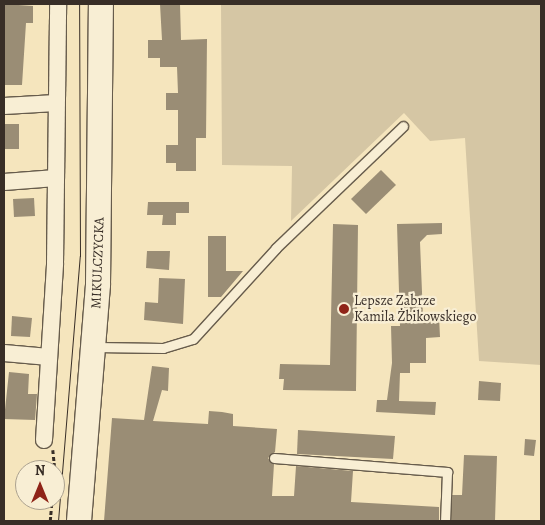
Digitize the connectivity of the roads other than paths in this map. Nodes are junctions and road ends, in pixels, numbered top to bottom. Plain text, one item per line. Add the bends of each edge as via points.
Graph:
1 (58, 4) edge
2 (101, 4) edge
3 (56, 103) junction
4 (4, 106) edge
5 (403, 126) dead end
6 (56, 178) junction
7 (4, 182) edge
8 (94, 347) junction
9 (4, 353) edge
10 (49, 357) junction
11 (44, 440) dead end
12 (274, 458) dead end
13 (79, 521) edge
14 (445, 521) edge

1 - 3 street
2 - 8 main road, MIKULCZYCKA via 99,252
3 - 4 street
3 - 6 street
5 - 8 lane via 276,248 193,339 163,348
6 - 7 street
6 - 10 street
8 - 13 main road, MIKULCZYCKA
9 - 10 street
10 - 11 street
12 - 14 lane via 448,472

